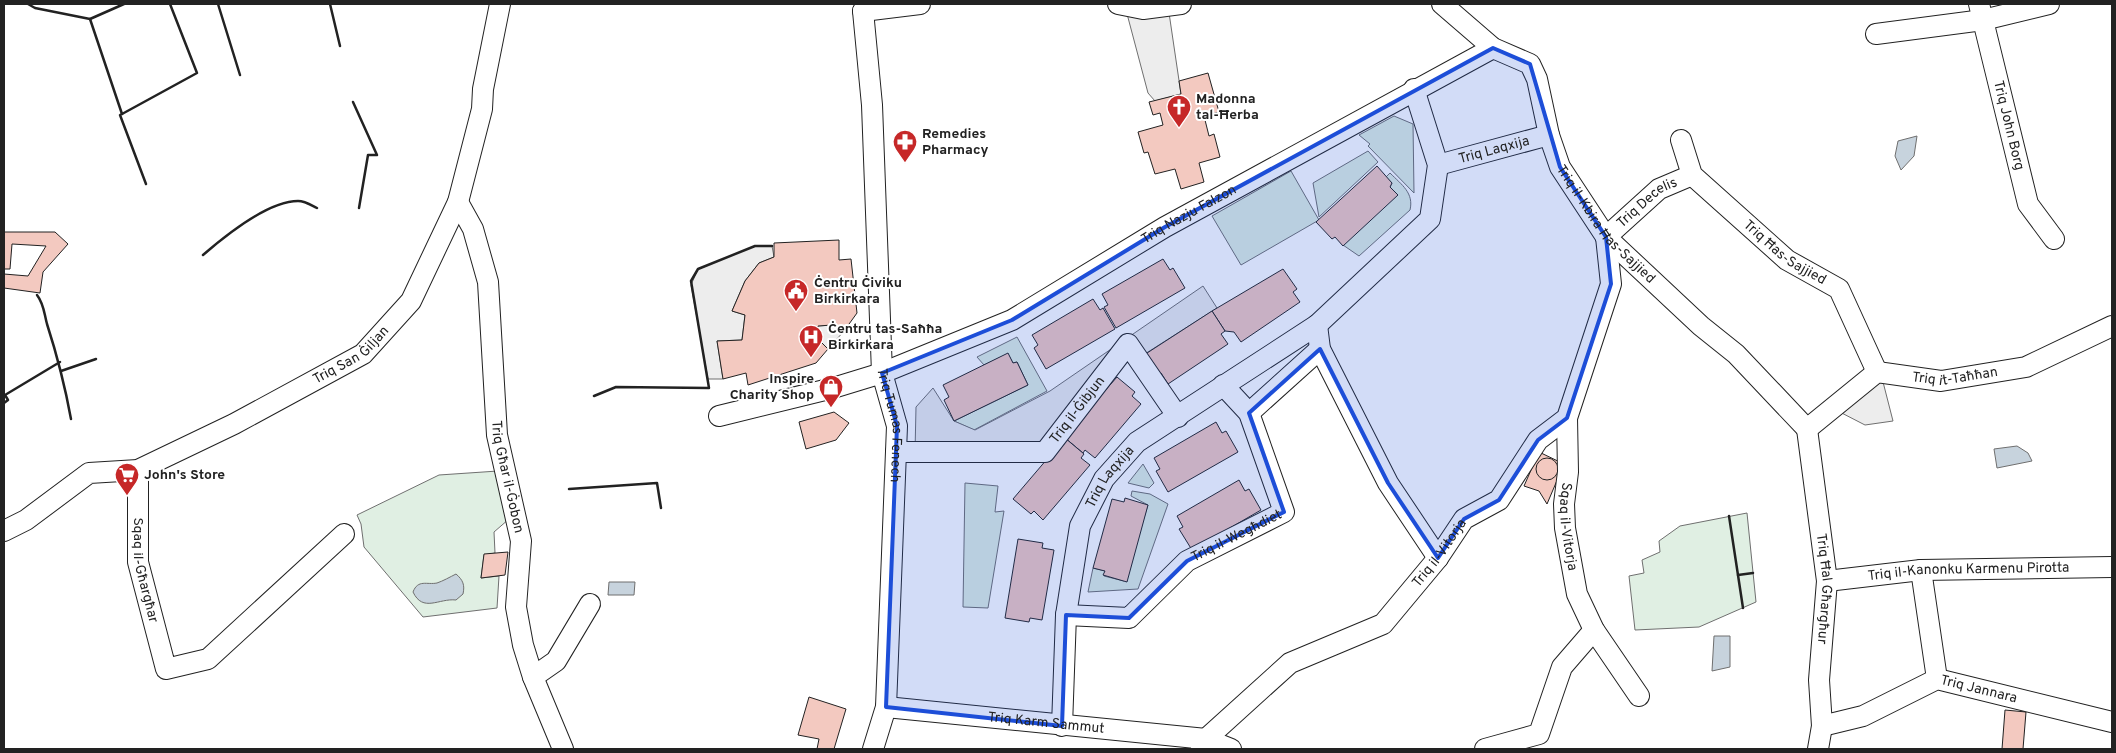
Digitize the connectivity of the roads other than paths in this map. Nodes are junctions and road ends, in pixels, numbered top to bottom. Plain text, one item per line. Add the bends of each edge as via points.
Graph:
1 (500, 4) edge
2 (920, 4) edge
3 (1118, 4) edge
4 (1181, 4) edge
5 (1442, 4) edge
6 (2049, 4) edge
7 (860, 7) edge
8 (1981, 12) edge
9 (1876, 34) dead end
10 (1493, 48) junction
11 (1414, 89) junction
12 (1549, 135) junction
13 (1681, 140) dead end
14 (1438, 165) junction
15 (1692, 175) junction
16 (458, 202) junction
17 (1606, 237) junction
18 (2054, 239) dead end
19 (1317, 325) junction
20 (2112, 326) edge
21 (1320, 349) junction
22 (1877, 372) junction
23 (882, 373) junction
24 (1223, 384) junction
25 (1250, 413) junction
26 (719, 416) dead end
27 (1178, 417) junction
28 (1567, 418) junction
29 (1807, 429) junction
30 (896, 452) junction
31 (138, 470) junction
32 (4, 531) edge
33 (344, 534) dead end
34 (1438, 558) junction
35 (2112, 568) edge
36 (1921, 570) junction
37 (1827, 580) junction
38 (590, 604) dead end
39 (1066, 614) junction
40 (1594, 630) junction
41 (533, 677) junction
42 (1937, 679) junction
43 (1639, 696) dead end
44 (886, 707) junction
45 (2112, 722) edge
46 (1062, 726) junction
47 (1822, 726) junction
48 (1203, 744) edge
49 (563, 749) edge
50 (873, 749) edge
51 (1230, 749) edge
52 (1485, 749) edge
53 (1818, 749) edge

1 - 16 street, Triq San Ġiljan via 482,109
2 - 7 street
3 - 4 street via 1143,9
5 - 10 street, Triq il-Kbira Ħas-Sajjied
6 - 8 street
7 - 23 street, Triq Tumas Fenech via 872,105
8 - 9 street
8 - 18 street, Triq John Borg via 2028,204
10 - 11 street, Triq Nazju Falzon
10 - 12 street, Triq il-Kbira Ħas-Sajjied via 1530,64 1537,79
11 - 14 street, Triq Laqxija
11 - 23 street, Triq Nazju Falzon via 1165,227 1012,320
12 - 14 street, Triq Laqxija
12 - 17 street, Triq il-Kbira Ħas-Sajjied via 1560,167
13 - 15 street
14 - 19 street, Triq Laqxija via 1430,219
15 - 17 street, Triq Decelis via 1659,189
15 - 22 street, Triq Ħas-Sajjied via 1787,260 1839,289
16 - 31 street, Triq San Ġiljan via 411,301 363,354 234,424
16 - 41 street, Triq Għar il-Ġobon via 473,229 488,282 497,436 521,541 516,606
17 - 28 street via 1611,284
17 - 29 street, Triq il-Kbira Ħas-Sajjied via 1701,326 1736,354
19 - 21 street
19 - 24 street, Triq Laqxija
20 - 22 street, Triq it-Taħħan via 2026,367 1941,381
21 - 25 street
21 - 34 street via 1388,483
22 - 29 street
23 - 26 street, Triq Nazju Falzon
23 - 30 street, Triq Tumas Fenech via 897,426
24 - 25 street, Triq il-Wegħdiet
24 - 27 street, Triq Laqxija
25 - 39 street, Triq il-Wegħdiet via 1284,512 1187,561 1129,618
27 - 30 street, Triq il-Ġibjun via 1128,344 1045,452
27 - 39 street, Triq Laqxija via 1137,442 1104,479 1080,526
28 - 34 street, Triq il-Vitorja via 1538,440 1499,500 1464,519
28 - 40 street, Sqaq il-Vitorja via 1565,528 1577,594
29 - 37 street, Triq Ħal Għargħur
30 - 44 street, Triq Tumas Fenech
31 - 32 street, Triq San Ġiljan via 89,473 26,520
31 - 33 street, Sqaq il-Għargħar via 138,562 166,669 208,659
34 - 48 street, Triq il-Vitorja via 1383,624 1290,663
35 - 36 street, Triq il-Kanonku Karmenu Pirotta
36 - 37 street, Triq il-Kanonku Karmenu Pirotta
36 - 42 street
37 - 47 street, Triq Ħal Għargħur via 1819,680
38 - 41 street via 556,661
39 - 46 street, Triq Laqxija
40 - 43 street, Sqaq il-Vitorja
40 - 52 street via 1562,667 1539,734
41 - 49 street, Triq Għar il-Ġobon
42 - 45 street, Triq Jannara
42 - 47 street, Triq Jannara via 1863,716
44 - 46 street, Triq Karm Sammut
44 - 50 street, Triq Tumas Fenech
46 - 48 street, Triq Karm Sammut
47 - 53 street, Triq Ħal Għargħur
48 - 51 street, Triq Karm Sammut

